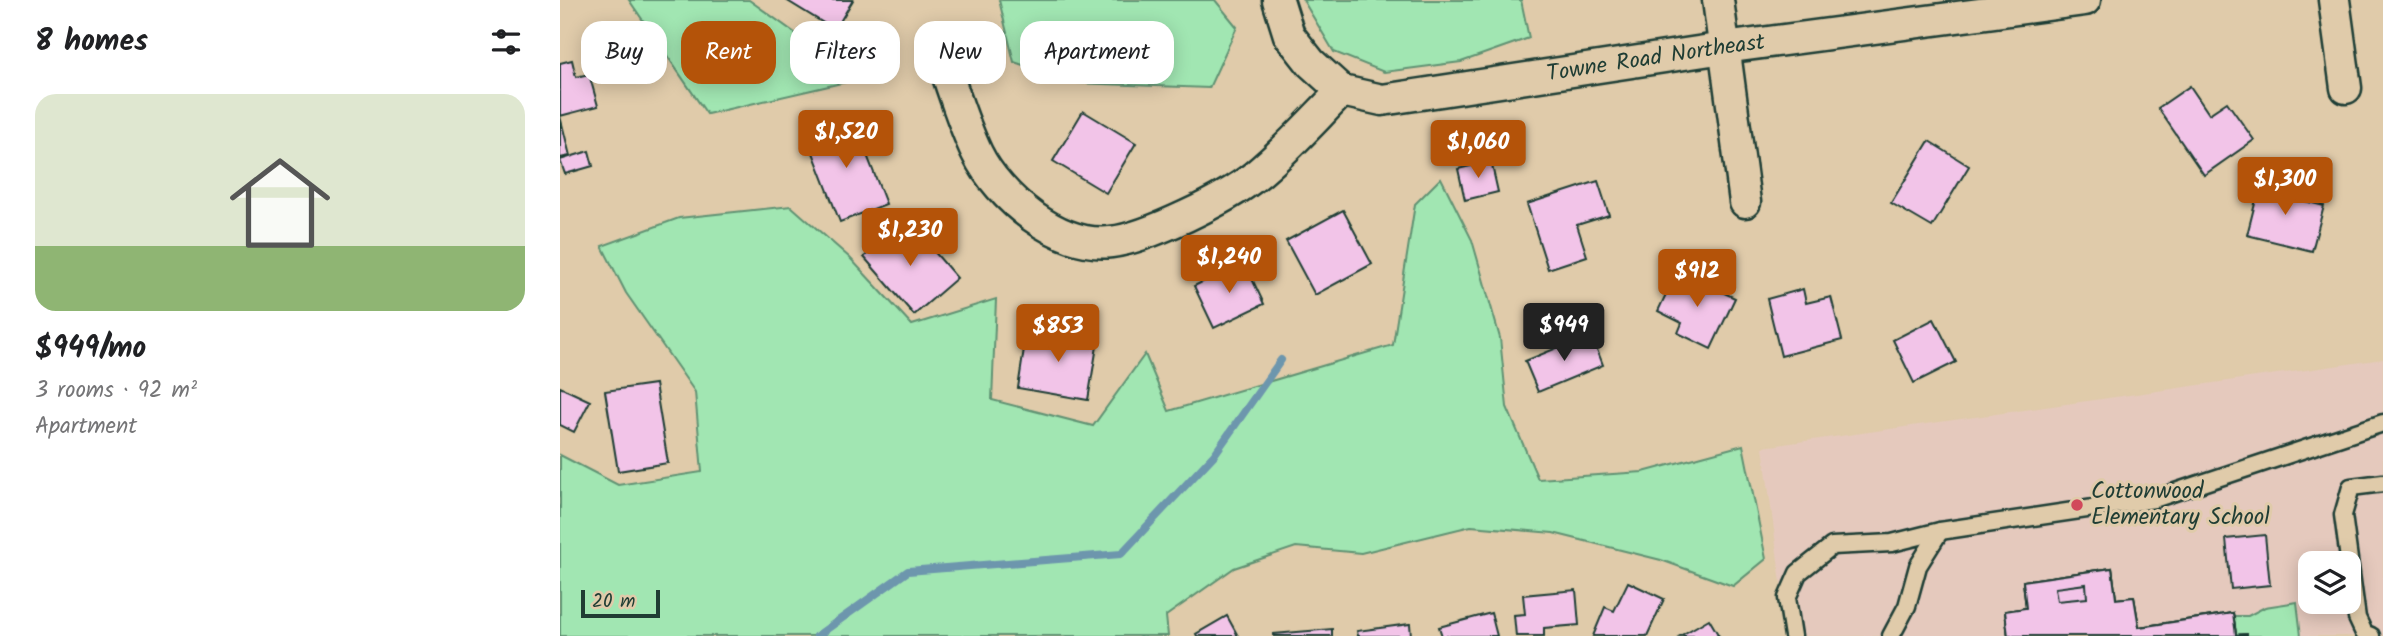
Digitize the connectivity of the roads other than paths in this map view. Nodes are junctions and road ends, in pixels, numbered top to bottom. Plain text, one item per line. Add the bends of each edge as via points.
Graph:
1 (1278, 0) edge
2 (1718, 0) edge
3 (2085, 0) edge
4 (2334, 0) edge
5 (1724, 48) junction
6 (951, 84) edge
7 (2346, 88) dead end
8 (1342, 91) junction
9 (1745, 202) dead end
10 (2383, 423) edge
11 (2383, 483) edge
12 (1940, 531) junction
13 (1793, 636) edge
14 (1891, 636) edge
15 (2371, 636) edge

1 - 8 street, Towne Road Northeast via 1289,34 1311,64
2 - 5 street
3 - 5 street, Towne Road Northeast
4 - 7 street
5 - 8 street, Towne Road Northeast via 1382,100
5 - 9 street
6 - 8 street via 977,155 1008,197 1068,237 1110,242 1200,210 1254,177
10 - 12 lane via 2154,499
11 - 15 lane via 2351,487 2343,515 2357,618 2364,633
12 - 13 lane via 1892,543 1832,546 1798,573 1787,598
12 - 14 lane via 1918,566 1907,606

